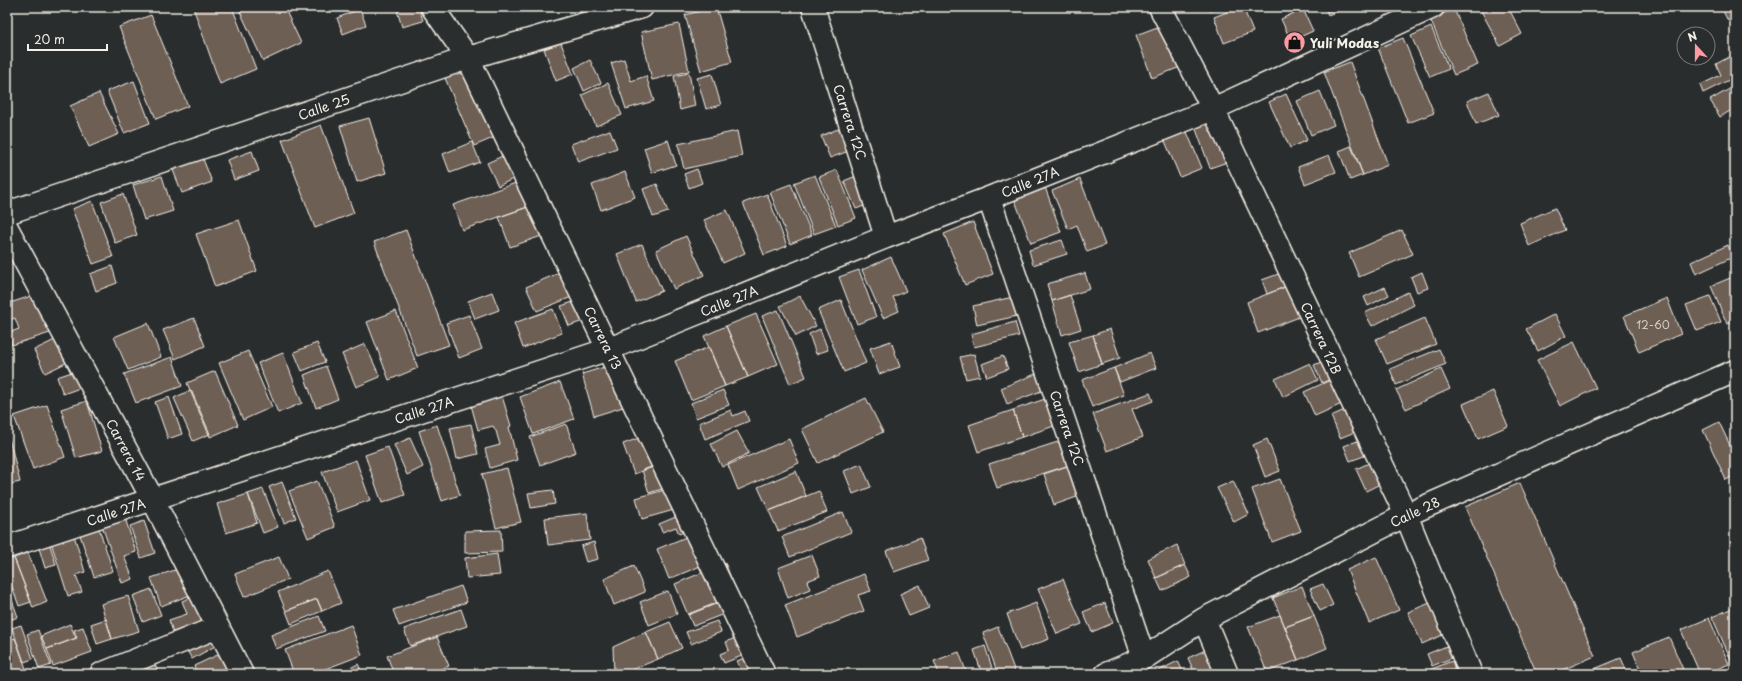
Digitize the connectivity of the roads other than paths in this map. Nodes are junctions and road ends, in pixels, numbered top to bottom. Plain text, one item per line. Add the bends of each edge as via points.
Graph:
1 (432, 7) edge
2 (642, 7) edge
3 (813, 7) edge
4 (1160, 7) edge
5 (1433, 7) edge
6 (468, 58) junction
7 (1212, 108) junction
8 (989, 198) junction
9 (7, 214) edge
10 (7, 228) edge
11 (886, 237) junction
12 (609, 349) junction
13 (1735, 371) edge
14 (153, 500) junction
15 (1406, 515) junction
16 (7, 547) edge
17 (1204, 619) junction
18 (218, 627) junction
19 (1144, 658) junction
20 (100, 674) edge
21 (242, 674) edge
22 (764, 674) edge
23 (1106, 674) edge
24 (1227, 674) edge
25 (1471, 674) edge

1 - 6 street, Carrera 13
2 - 6 street, Calle 25
3 - 11 street, Carrera 12C
4 - 7 street, Carrera 12B
5 - 7 street, Calle 27A
6 - 9 street, Calle 25
6 - 12 street, Carrera 13
7 - 8 street, Calle 27A
7 - 15 street, Carrera 12B
8 - 11 street, Calle 27A
8 - 19 street, Carrera 12C
10 - 14 street, Carrera 14
11 - 12 street, Calle 27A
12 - 14 street, Calle 27A
12 - 22 street, Carrera 13
13 - 15 street, Calle 28
14 - 16 street, Calle 27A
14 - 18 street, Carrera 14
15 - 17 street, Calle 28
15 - 25 street, Carrera 12B
17 - 19 street, Calle 28
17 - 24 street
18 - 20 street
18 - 21 street, Carrera 14
19 - 23 street, Calle 28

